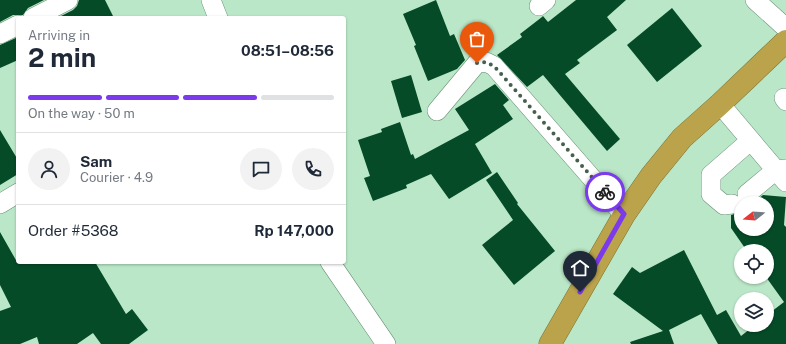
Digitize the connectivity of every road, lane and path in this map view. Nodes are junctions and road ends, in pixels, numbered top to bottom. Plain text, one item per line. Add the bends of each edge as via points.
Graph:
1 (68, 0) edge
2 (211, 0) edge
3 (755, 0) edge
4 (36, 16) edge
5 (217, 16) edge
6 (16, 26) edge
7 (786, 28) edge
8 (0, 34) edge
9 (786, 41) edge
10 (720, 104) junction
11 (437, 111) dead end
12 (750, 141) junction
13 (783, 174) edge
14 (16, 194) edge
15 (0, 204) edge
16 (624, 214) junction
17 (331, 264) edge
18 (386, 344) edge
19 (550, 344) edge

1 - 4 street
2 - 5 street
3 - 7 street
6 - 8 street
9 - 10 highway
10 - 12 street
10 - 16 highway via 682,138
11 - 16 street via 477,63 486,62 494,66
12 - 13 street
12 - 13 street via 711,176 712,194 724,205 740,199
14 - 15 street
16 - 19 highway
17 - 18 street

